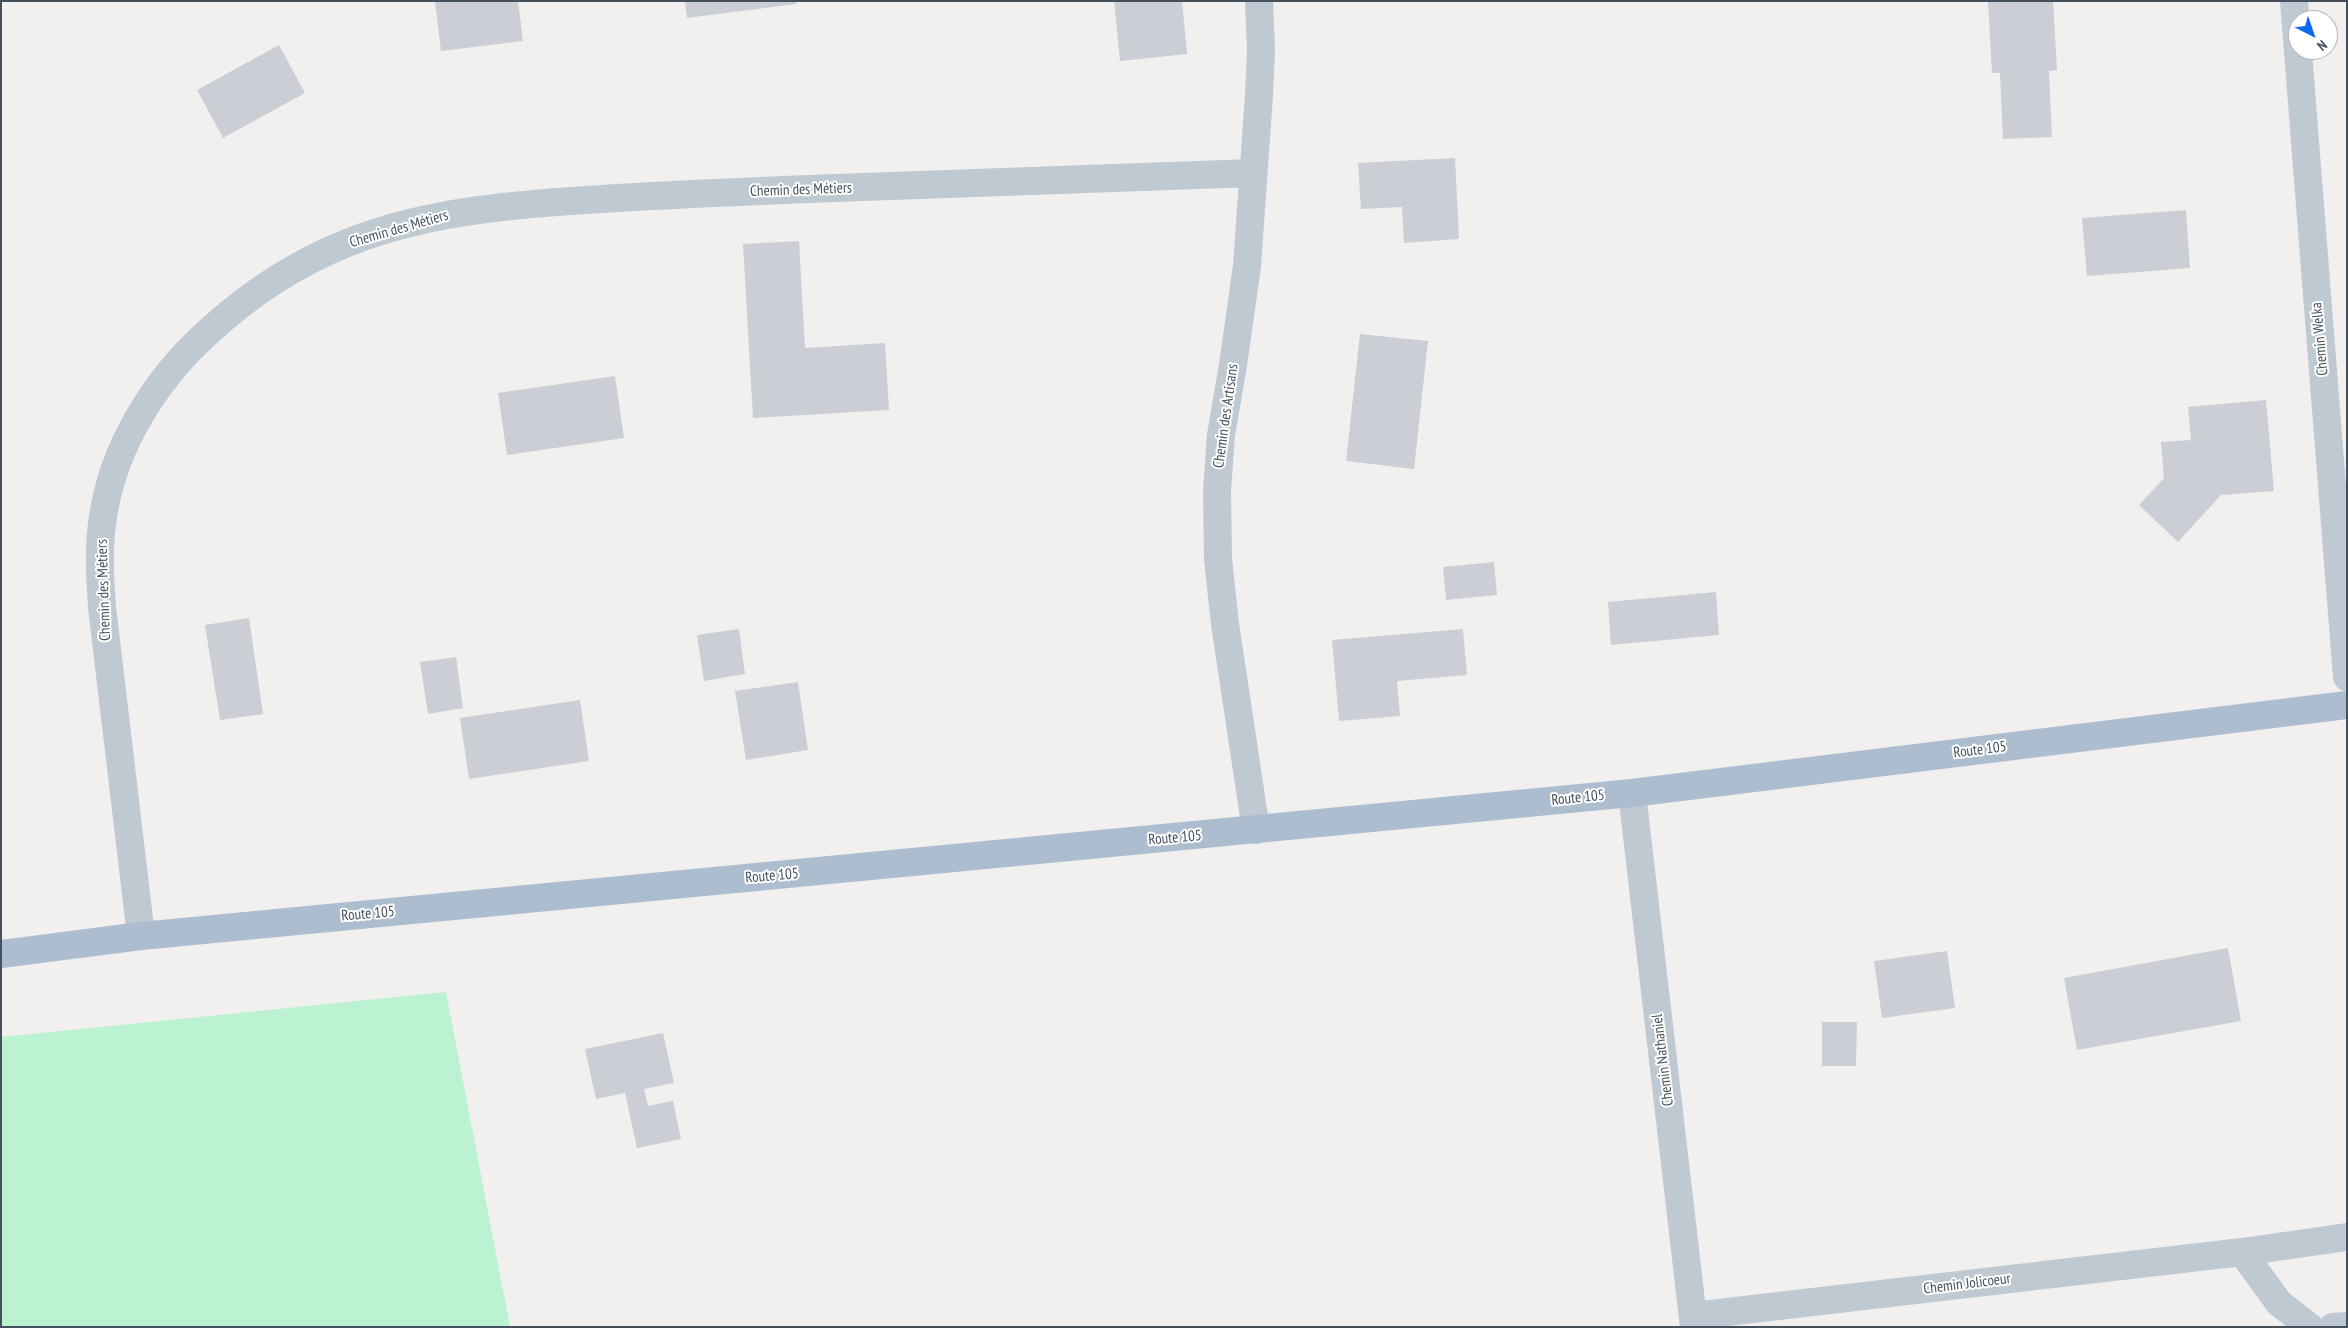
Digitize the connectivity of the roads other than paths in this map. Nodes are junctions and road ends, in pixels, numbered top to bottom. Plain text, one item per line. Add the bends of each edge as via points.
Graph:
1 (1259, 1) edge
2 (2294, 1) edge
3 (1254, 173) junction
4 (2347, 677) edge
5 (2347, 705) edge
6 (1632, 793) junction
7 (1256, 830) junction
8 (141, 936) junction
9 (1, 954) edge
10 (2347, 1237) edge
11 (2242, 1252) junction
12 (1694, 1321) edge
13 (2347, 1326) edge
14 (2310, 1327) edge
15 (2333, 1327) edge

1 - 3 street, Chemin des Artisans via 1261,50
2 - 4 street, Chemin Welka
3 - 7 street, Chemin des Artisans via 1247,266 1221,435 1217,491 1218,558 1224,624
3 - 8 street, Chemin des Métiers via 644,196 537,203 458,213 398,226 347,243 267,285 226,316 169,372 145,406 126,444 111,478 102,518 102,608
5 - 6 main road, Route 105
6 - 7 main road, Route 105
6 - 12 street, Chemin Nathaniel
7 - 8 main road, Route 105
8 - 9 main road, Route 105
10 - 11 street, Chemin Jolicoeur
11 - 12 street, Chemin Jolicoeur
11 - 14 street via 2279,1303
13 - 15 street

